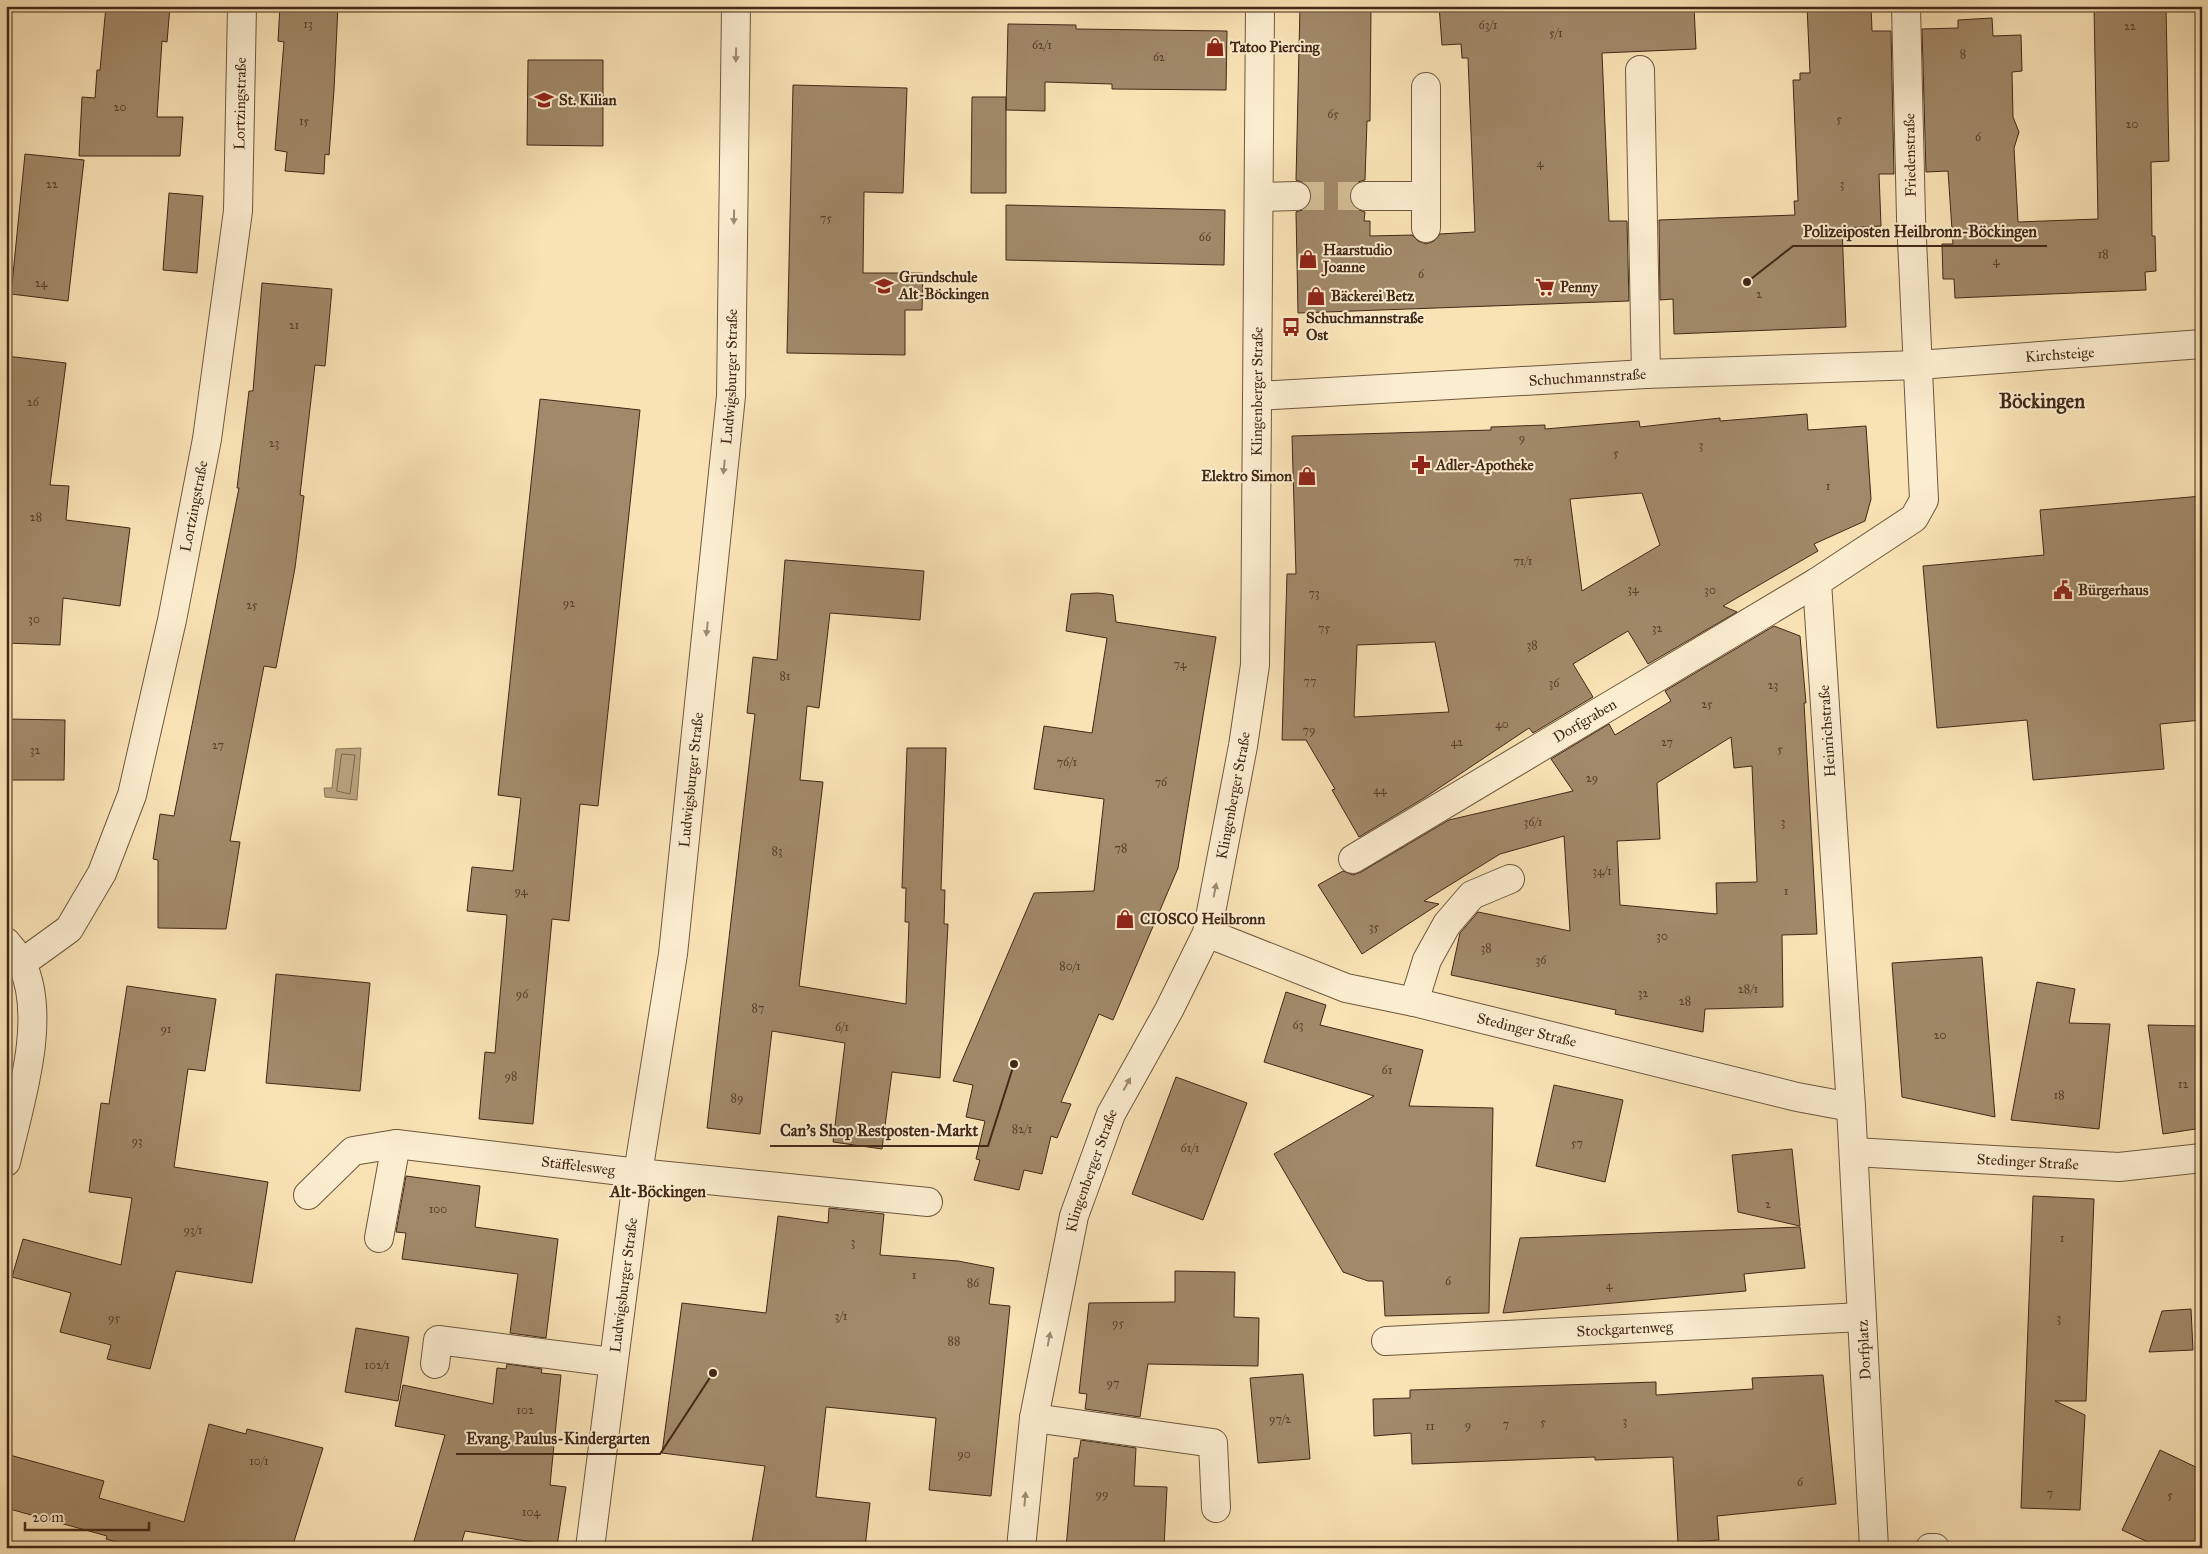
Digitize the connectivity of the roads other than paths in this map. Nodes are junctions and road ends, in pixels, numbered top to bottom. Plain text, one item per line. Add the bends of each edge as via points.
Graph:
1 (242, 6) edge
2 (736, 6) edge
3 (1260, 6) edge
4 (1906, 6) edge
5 (1640, 70) dead end
6 (1426, 87) dead end
7 (1296, 196) tunnel mouth
8 (1365, 196) tunnel mouth
9 (1426, 196) junction
10 (1259, 197) junction
11 (1426, 228) dead end
12 (2202, 344) edge
13 (1918, 365) junction
14 (1646, 374) junction
15 (1257, 396) junction
16 (1817, 582) junction
17 (1353, 859) dead end
18 (1510, 880) dead end
19 (1207, 933) junction
20 (14, 953) edge
21 (1414, 1002) junction
22 (1852, 1107) junction
23 (396, 1144) junction
24 (1854, 1152) junction
25 (2202, 1158) edge
26 (6, 1162) edge
27 (638, 1173) junction
28 (308, 1196) dead end
29 (928, 1202) dead end
30 (379, 1238) dead end
31 (1862, 1317) junction
32 (1386, 1341) dead end
33 (612, 1362) junction
34 (435, 1364) dead end
35 (1034, 1418) junction
36 (1216, 1508) dead end
37 (590, 1548) edge
38 (1021, 1548) edge
39 (1874, 1548) edge
40 (1930, 1548) edge
41 (1935, 1548) edge

1 - 20 street, Lortzingstraße via 238,211 207,439 172,620 132,795 102,873 69,929
2 -> 27 street, Ludwigsburger Straße via 731,396 673,954
3 - 10 street, Klingenberger Straße
4 - 13 street, Friedenstraße
5 - 14 street
6 - 9 street
7 - 10 street
8 - 9 street
9 - 11 street
10 - 15 street, Klingenberger Straße
12 - 13 street, Kirchsteige
13 - 14 street, Schuchmannstraße
13 - 16 street via 1924,500 1914,518
14 - 15 street, Schuchmannstraße
19 -> 15 street, Klingenberger Straße via 1255,665
16 - 17 street, Dorfgraben
16 - 22 street, Heinrichstraße
18 - 21 street via 1472,895 1447,924 1427,960
19 - 21 street, Stedinger Straße via 1346,988
35 -> 19 street, Klingenberger Straße via 1074,1216 1111,1114 1169,1010
20 - 26 street via 34,1009 30,1051
21 - 22 street, Stedinger Straße via 1787,1095
22 - 24 street, Heinrichstraße
23 - 27 street, Stäffelesweg
23 - 28 street, Stäffelesweg via 353,1151
23 - 30 street
24 - 25 street, Stedinger Straße via 2120,1167
24 - 31 street, Dorfplatz
27 - 29 street, Stäffelesweg
27 - 33 street, Ludwigsburger Straße
31 - 32 street, Stockgartenweg
31 - 39 street, Dorfplatz
33 - 34 street via 438,1340
33 - 37 street, Ludwigsburger Straße
35 - 36 street via 1213,1443
38 -> 35 street, Klingenberger Straße
40 - 41 street

